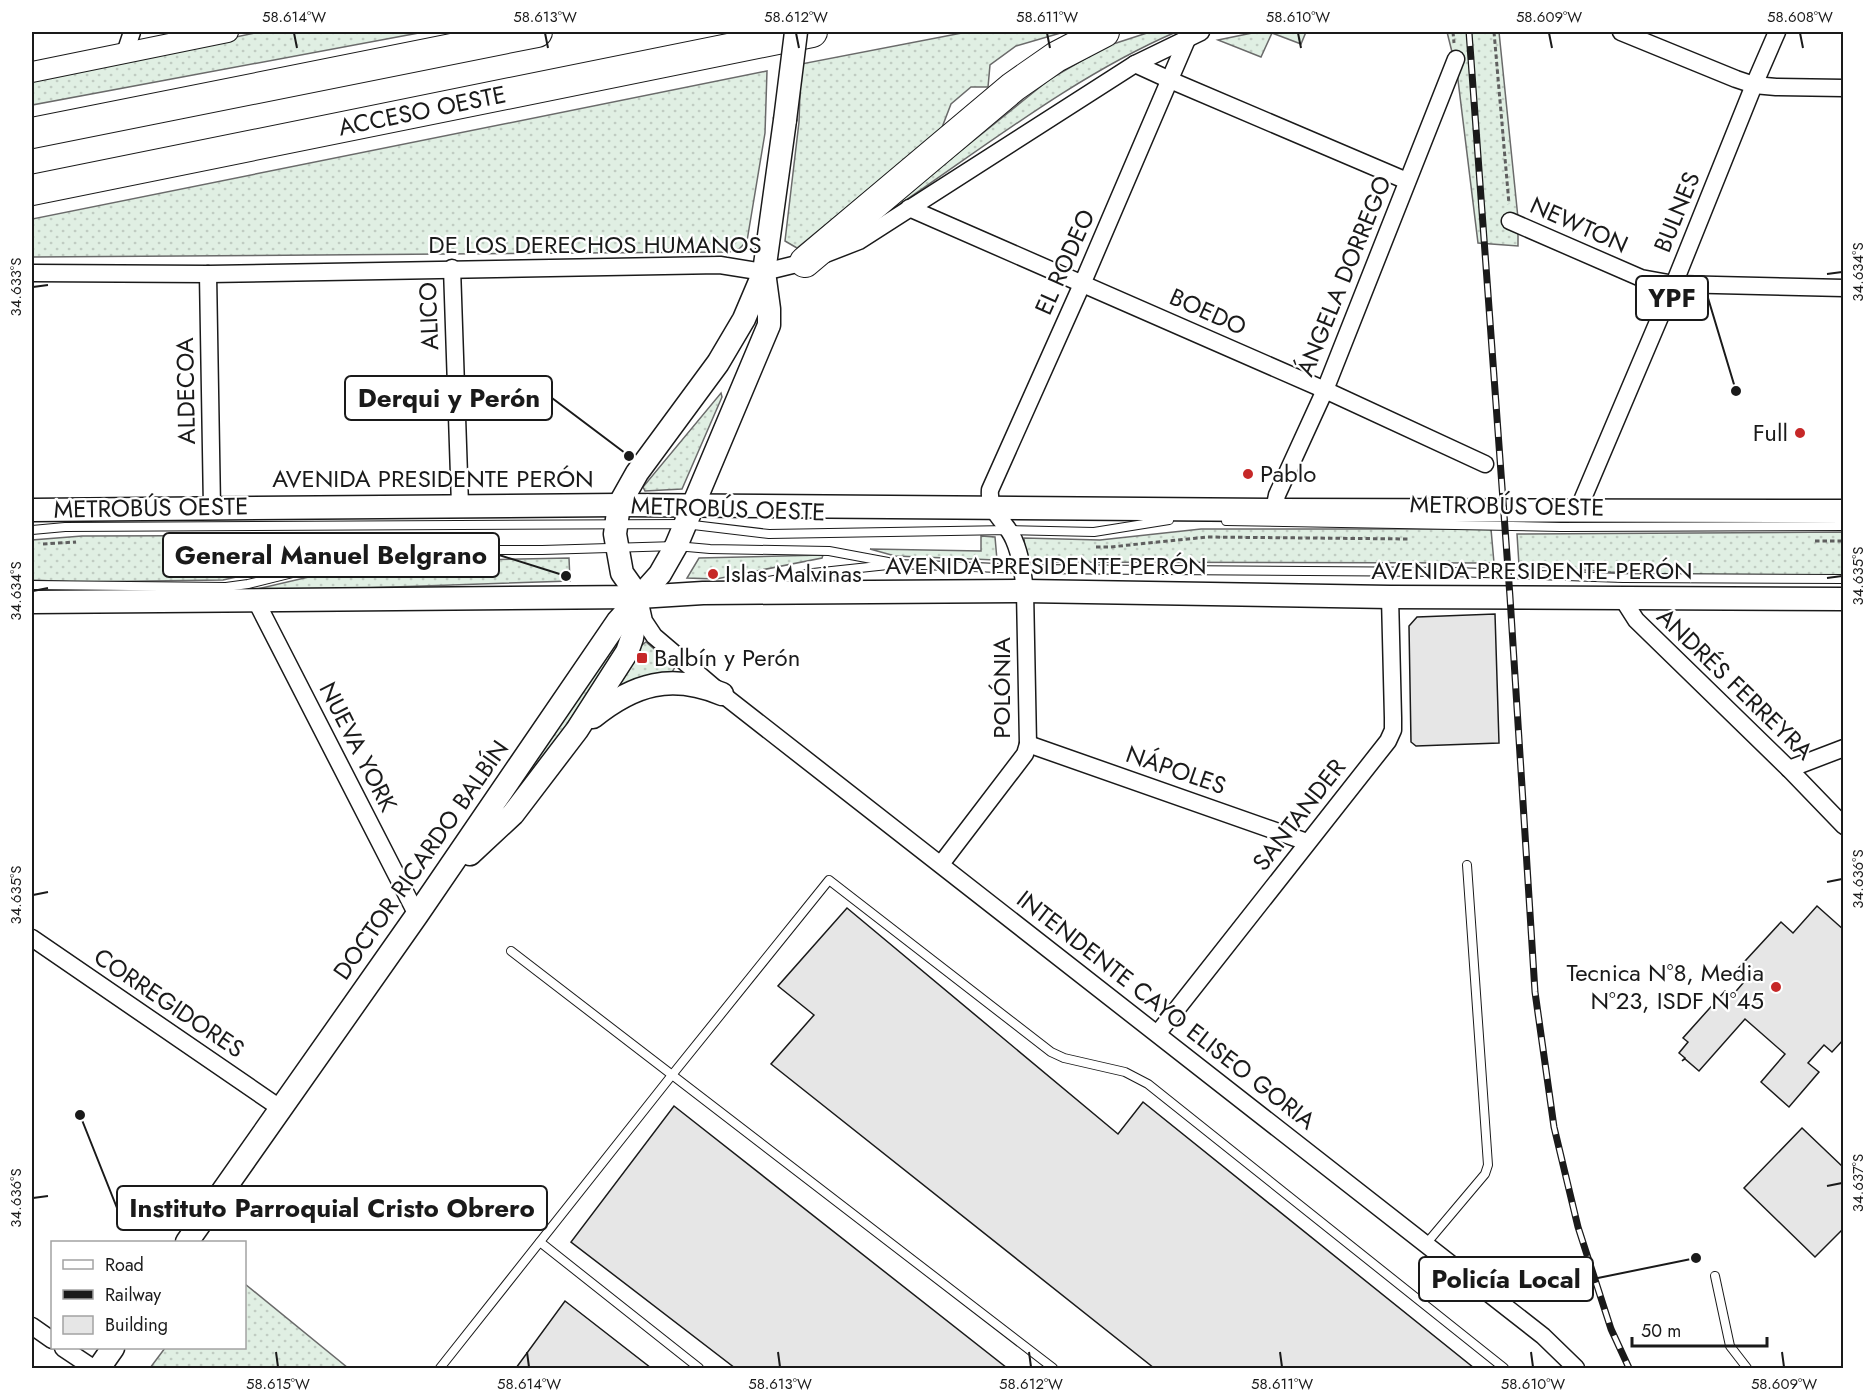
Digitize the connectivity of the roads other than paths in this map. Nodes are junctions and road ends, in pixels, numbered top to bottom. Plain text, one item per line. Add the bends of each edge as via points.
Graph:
1 (132, 32) edge
2 (228, 32) edge
3 (537, 32) edge
4 (796, 32) edge
5 (812, 32) edge
6 (1104, 32) edge
7 (1621, 32) edge
8 (1777, 32) edge
9 (1195, 34) edge
10 (125, 53) junction
11 (1456, 59) dead end
12 (1135, 64) junction
13 (32, 72) edge
14 (1170, 80) junction
15 (1754, 85) junction
16 (1844, 88) edge
17 (32, 133) edge
18 (1407, 182) junction
19 (32, 190) edge
20 (909, 208) junction
21 (1510, 221) road end
22 (805, 262) junction
23 (452, 268) junction
24 (764, 272) junction
25 (32, 273) edge
26 (208, 274) junction
27 (1083, 282) junction
28 (1674, 284) junction
29 (1844, 288) edge
30 (1325, 390) junction
31 (1485, 464) dead end
32 (460, 505) junction
33 (991, 507) junction
34 (212, 508) junction
35 (32, 510) edge
36 (1274, 510) junction
37 (1578, 510) junction
38 (1844, 511) edge
39 (618, 514) junction
40 (689, 514) junction
41 (1169, 520) junction
42 (1181, 520) dead end
43 (1217, 520) dead end
44 (1844, 526) edge
45 (32, 530) edge
46 (1010, 530) junction
47 (676, 546) junction
48 (617, 547) junction
49 (897, 564) junction
50 (1022, 569) junction
51 (1844, 579) edge
52 (32, 585) edge
53 (1025, 591) junction
54 (703, 593) junction
55 (639, 597) junction
56 (1390, 597) junction
57 (1622, 598) junction
58 (1844, 599) edge
59 (256, 601) junction
60 (32, 602) edge
61 (722, 694) junction
62 (577, 730) junction
63 (1028, 744) junction
64 (1844, 748) edge
65 (1789, 769) junction
66 (1844, 826) edge
67 (1307, 842) junction
68 (941, 864) junction
69 (1467, 865) dead end
70 (440, 882) junction
71 (417, 915) junction
72 (32, 938) edge
73 (511, 951) dead end
74 (1158, 1033) junction
75 (672, 1075) junction
76 (280, 1108) junction
77 (188, 1241) edge
78 (540, 1242) junction
79 (1426, 1244) junction
80 (1715, 1276) dead end
81 (32, 1326) edge
82 (51, 1340) edge
83 (66, 1349) edge
84 (112, 1349) edge
85 (93, 1368) edge
86 (99, 1368) edge
87 (440, 1368) edge
88 (699, 1368) edge
89 (1053, 1368) edge
90 (1504, 1368) edge
91 (1576, 1368) edge
92 (1747, 1368) edge

1 - 10 street
2 - 10 street
3 - 17 highway
4 - 24 main road, bridge
5 - 19 highway, ACCESO OESTE
6 - 22 highway via 1056,57 1014,87
7 - 15 street
8 - 15 street, BULNES
9 - 12 street, DE LOS DERECHOS HUMANOS
9 - 14 street, EL RODEO
10 - 13 street
11 - 18 street, ÁNGELA DORREGO
12 - 14 street
12 - 20 street, DE LOS DERECHOS HUMANOS
14 - 18 street
14 - 27 street, EL RODEO
15 - 16 street
15 - 28 street, BULNES
18 - 30 street, ÁNGELA DORREGO
20 - 22 street, DE LOS DERECHOS HUMANOS via 859,241
20 - 27 street, BOEDO
21 - 28 street, NEWTON via 1641,279
22 - 24 street, DE LOS DERECHOS HUMANOS
23 - 24 street, DE LOS DERECHOS HUMANOS via 720,265
23 - 26 street, DE LOS DERECHOS HUMANOS
23 - 32 street, ALICO
24 - 39 main road via 734,339 637,472
24 - 40 main road, DOCTOR RICARDO BALBÍN via 769,325
25 - 26 street, DE LOS DERECHOS HUMANOS
26 - 34 street, ALDECOA
27 - 30 street, BOEDO
27 - 33 street, EL RODEO via 990,490
28 - 29 street, NEWTON
28 - 37 street, BULNES
30 - 31 street, BOEDO
30 - 36 street, ÁNGELA DORREGO via 1277,495
32 - 34 main road, AVENIDA PRESIDENTE PERÓN
32 - 39 main road, AVENIDA PRESIDENTE PERÓN
33 - 36 main road, AVENIDA PRESIDENTE PERÓN
33 - 40 main road, AVENIDA PRESIDENTE PERÓN
33 - 41 lane, METROBÚS OESTE via 1042,514
33 - 46 street
34 - 35 main road, AVENIDA PRESIDENTE PERÓN
36 - 37 main road, AVENIDA PRESIDENTE PERÓN
37 - 38 main road, AVENIDA PRESIDENTE PERÓN
39 - 40 main road, AVENIDA PRESIDENTE PERÓN
39 - 45 lane, METROBÚS OESTE
39 - 48 main road
40 - 46 lane, METROBÚS OESTE via 769,534
40 - 47 main road, DOCTOR RICARDO BALBÍN
41 - 42 lane, METROBÚS OESTE
41 - 46 lane, METROBÚS OESTE via 1094,532
43 - 44 lane, METROBÚS OESTE via 1560,527
46 - 50 street, POLÓNIA
47 - 48 lane, METROBÚS OESTE
47 - 49 lane, METROBÚS OESTE via 829,551
47 - 55 main road, DOCTOR RICARDO BALBÍN via 660,574
48 - 52 lane, METROBÚS OESTE via 394,550 226,587
48 - 55 main road via 622,573
49 - 50 lane, METROBÚS OESTE
49 - 54 lane, METROBÚS OESTE via 813,573
50 - 51 lane, METROBÚS OESTE
50 - 53 street, POLÓNIA
53 - 54 main road, AVENIDA PRESIDENTE PERÓN
53 - 56 main road, AVENIDA PRESIDENTE PERÓN
53 - 63 street, POLÓNIA
54 - 55 main road, AVENIDA PRESIDENTE PERÓN
55 - 59 main road, AVENIDA PRESIDENTE PERÓN
55 - 61 street, INTENDENTE CAYO ELISEO GORIA via 644,621 654,636
55 - 62 main road via 627,652
55 - 70 main road, DOCTOR RICARDO BALBÍN via 618,621
56 - 57 main road, AVENIDA PRESIDENTE PERÓN
56 - 67 street, SANTANDER via 1393,730
57 - 58 main road, AVENIDA PRESIDENTE PERÓN
57 - 65 street, ANDRÉS FERREYRA via 1636,620
59 - 60 main road, AVENIDA PRESIDENTE PERÓN
59 - 71 street, NUEVA YORK
61 - 62 main road via 683,683 634,690 613,700
61 - 68 street, INTENDENTE CAYO ELISEO GORIA
62 - 70 main road via 513,814
63 - 67 street, NÁPOLES
63 - 68 street, POLÓNIA via 1025,754
64 - 65 street
65 - 66 street, ANDRÉS FERREYRA
67 - 74 street, SANTANDER
68 - 74 street, INTENDENTE CAYO ELISEO GORIA
69 - 79 lane via 1488,1165 1485,1174
70 - 71 main road, DOCTOR RICARDO BALBÍN
71 - 76 main road, DOCTOR RICARDO BALBÍN
72 - 76 street, CORREGIDORES
73 - 75 lane
74 - 79 street, INTENDENTE CAYO ELISEO GORIA
75 - 78 lane
75 - 89 lane
75 - 90 lane via 829,880 1051,1052 1125,1072 1148,1084
76 - 77 main road, DOCTOR RICARDO BALBÍN
78 - 87 lane
78 - 88 lane
79 - 91 street, INTENDENTE CAYO ELISEO GORIA via 1543,1336
80 - 92 lane via 1730,1346
81 - 82 street
83 - 85 street
84 - 86 main road

